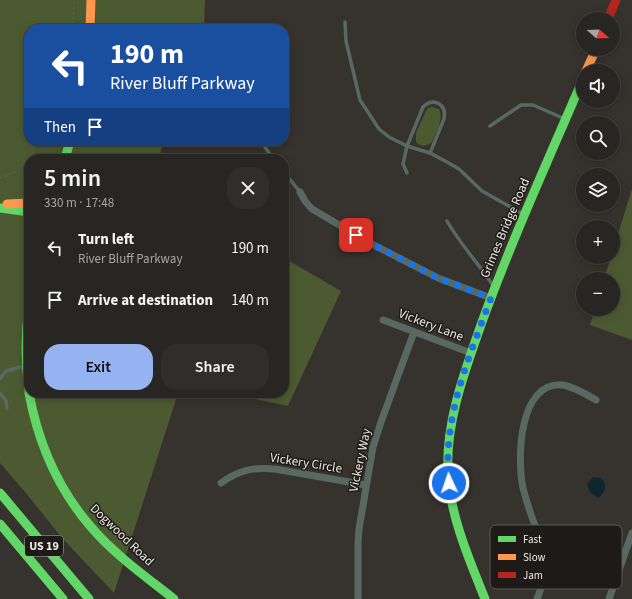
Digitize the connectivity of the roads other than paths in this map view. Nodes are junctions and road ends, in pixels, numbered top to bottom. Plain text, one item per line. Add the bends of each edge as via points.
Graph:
1 (91, 0) edge
2 (616, 0) edge
3 (611, 12) edge
4 (345, 22) dead end
5 (90, 24) edge
6 (576, 95) edge
7 (566, 119) junction
8 (490, 126) dead end
9 (407, 146) junction
10 (430, 153) junction
11 (408, 173) dead end
12 (289, 178) edge
13 (300, 192) joint
14 (24, 200) edge
15 (17, 203) junction
16 (24, 203) edge
17 (0, 204) edge
18 (0, 208) edge
19 (24, 211) edge
20 (524, 215) junction
21 (447, 221) dead end
22 (494, 288) junction
23 (491, 298) junction
24 (383, 320) dead end
25 (414, 332) junction
26 (471, 353) junction
27 (24, 366) edge
28 (0, 379) edge
29 (0, 393) edge
30 (30, 398) edge
31 (596, 400) dead end
32 (7, 408) dead end
33 (221, 483) dead end
34 (366, 485) junction
35 (0, 493) edge
36 (0, 524) edge
37 (536, 525) edge
38 (632, 533) edge
39 (622, 562) edge
40 (541, 589) edge
41 (612, 589) edge
42 (63, 599) edge
43 (89, 599) edge
44 (174, 599) edge
45 (358, 599) edge
46 (485, 599) edge
47 (537, 599) edge
48 (609, 599) edge

1 - 5 main road
2 - 3 main road
4 - 9 lane via 346,40 360,100 379,129
6 - 7 main road, Grimes Bridge Road
7 - 8 lane via 533,105 521,105
7 - 20 main road, Grimes Bridge Road
9 - 10 lane
9 - 10 lane via 423,108 430,102 435,102 443,106 445,114
9 - 11 lane via 402,164
10 - 20 lane via 459,169 482,192
12 - 13 lane
13 - 23 street via 312,209 370,243 438,278
14 - 15 main road
15 - 16 main road
15 - 17 main road
18 - 19 main road
20 - 22 main road, Grimes Bridge Road
21 - 22 lane
22 - 23 main road, Grimes Bridge Road
23 - 26 main road, Grimes Bridge Road
24 - 25 street, Vickery Lane
25 - 26 street, Vickery Lane
25 - 34 street, Vickery Way via 377,433
26 - 46 main road, Grimes Bridge Road via 452,416 448,474 459,530
27 - 28 lane via 6,371
29 - 32 lane via 6,401
30 - 44 main road, Dogwood Road via 35,421 52,467 77,509 128,562
31 - 37 street via 569,387 555,386 541,392 530,404 524,423 522,478 526,500
33 - 34 street, Vickery Circle via 239,473 262,468
34 - 45 street, Vickery Way via 359,529
35 - 43 main road, US 19
36 - 42 main road, US 19
38 - 39 street
40 - 47 street
41 - 48 street

